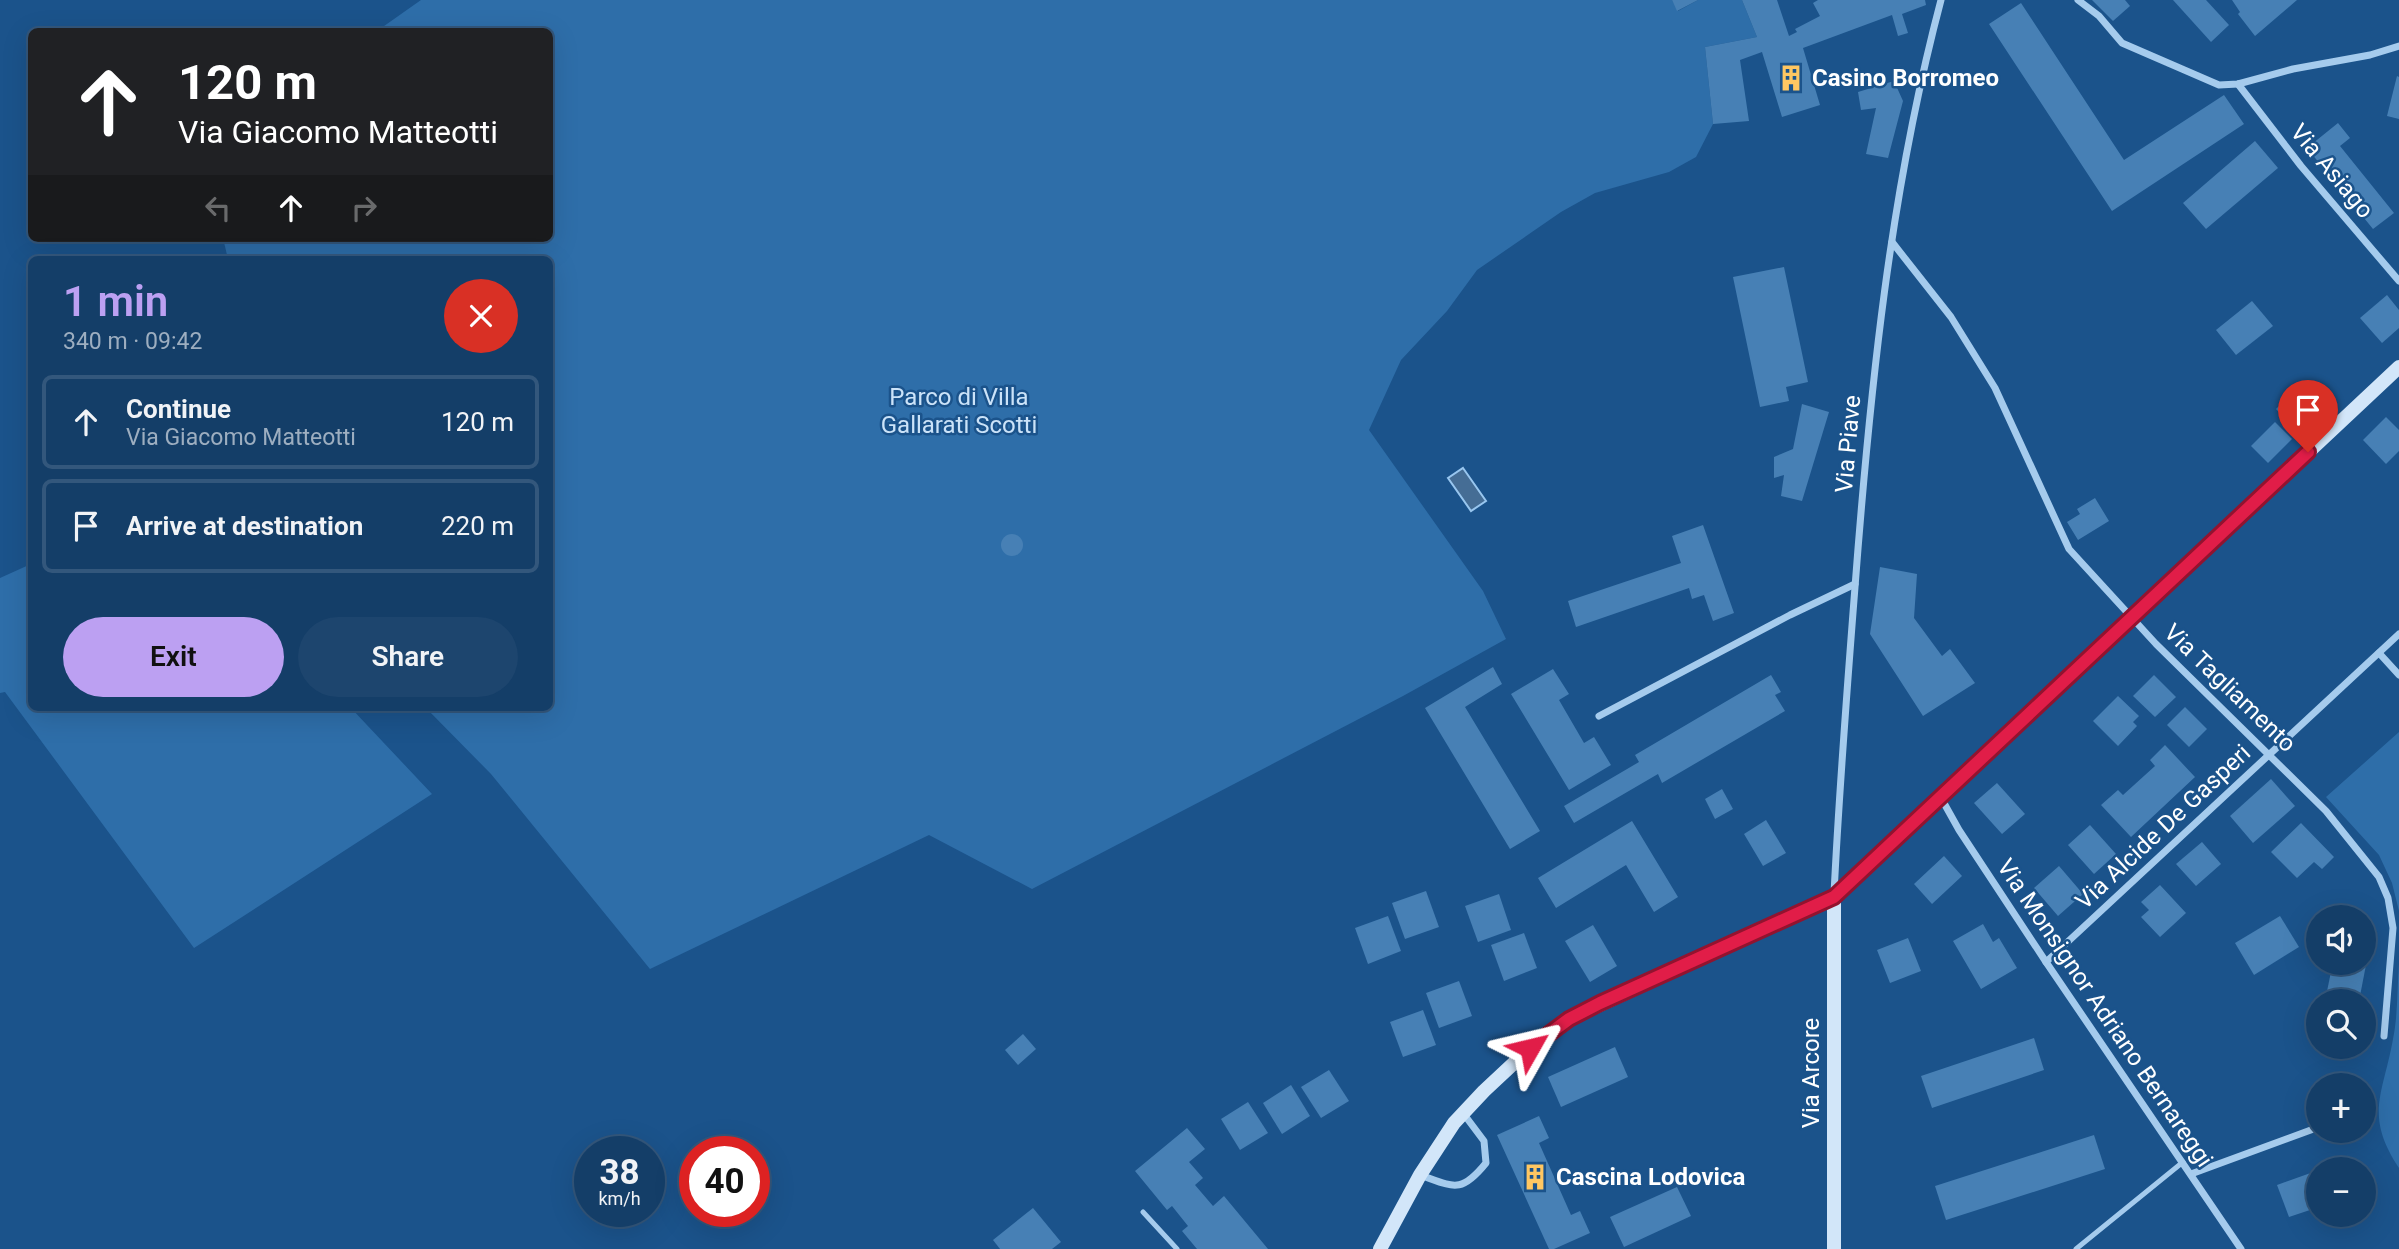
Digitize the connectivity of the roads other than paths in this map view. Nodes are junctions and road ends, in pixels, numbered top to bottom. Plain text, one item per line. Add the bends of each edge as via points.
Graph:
1 (1941, 0) edge
2 (2078, 0) edge
3 (2399, 46) edge
4 (2238, 84) junction
5 (1892, 242) junction
6 (2399, 281) edge
7 (2399, 367) edge
8 (1855, 584) junction
9 (2131, 617) junction
10 (2399, 634) edge
11 (2379, 653) junction
12 (2399, 675) edge
13 (1599, 716) dead end
14 (2270, 754) junction
15 (1940, 796) junction
16 (1834, 897) junction
17 (2046, 962) junction
18 (2384, 1036) dead end
19 (1463, 1113) junction
20 (2306, 1131) edge
21 (2183, 1162) junction
22 (2192, 1174) junction
23 (1420, 1175) junction
24 (1143, 1212) dead end
25 (1177, 1249) edge
26 (1381, 1249) edge
27 (1835, 1249) edge
28 (2076, 1249) edge
29 (2241, 1249) edge

1 - 5 street, Via Piave via 1900,180
2 - 4 street via 2122,43 2199,78 2219,85
3 - 4 street
4 - 6 street, Via Asiago
5 - 8 street, Via Piave via 1875,359
5 - 9 street, Via Tagliamento via 1951,317 1994,388 2069,549
7 - 9 street
8 - 13 street
8 - 16 street, Via Piave
9 - 14 street, Via Tagliamento
9 - 15 street
10 - 11 street, Via Alcide De Gasperi
11 - 12 street
11 - 14 street, Via Alcide De Gasperi
14 - 17 street, Via Alcide De Gasperi
14 - 18 street, Via Tagliamento via 2361,853 2388,898 2393,928
15 - 16 street
15 - 17 street, Via Monsignor Adriano Bernareggi
16 - 19 street via 1569,1019 1509,1066
16 - 27 street, Via Arcore
17 - 21 street, Via Monsignor Adriano Bernareggi
19 - 23 street
19 - 23 street via 1484,1141 1486,1163 1473,1180 1454,1187
20 - 22 street
21 - 22 street, Via Monsignor Adriano Bernareggi
21 - 28 lane
22 - 29 street, Via Monsignor Adriano Bernareggi
23 - 26 street
24 - 25 lane

